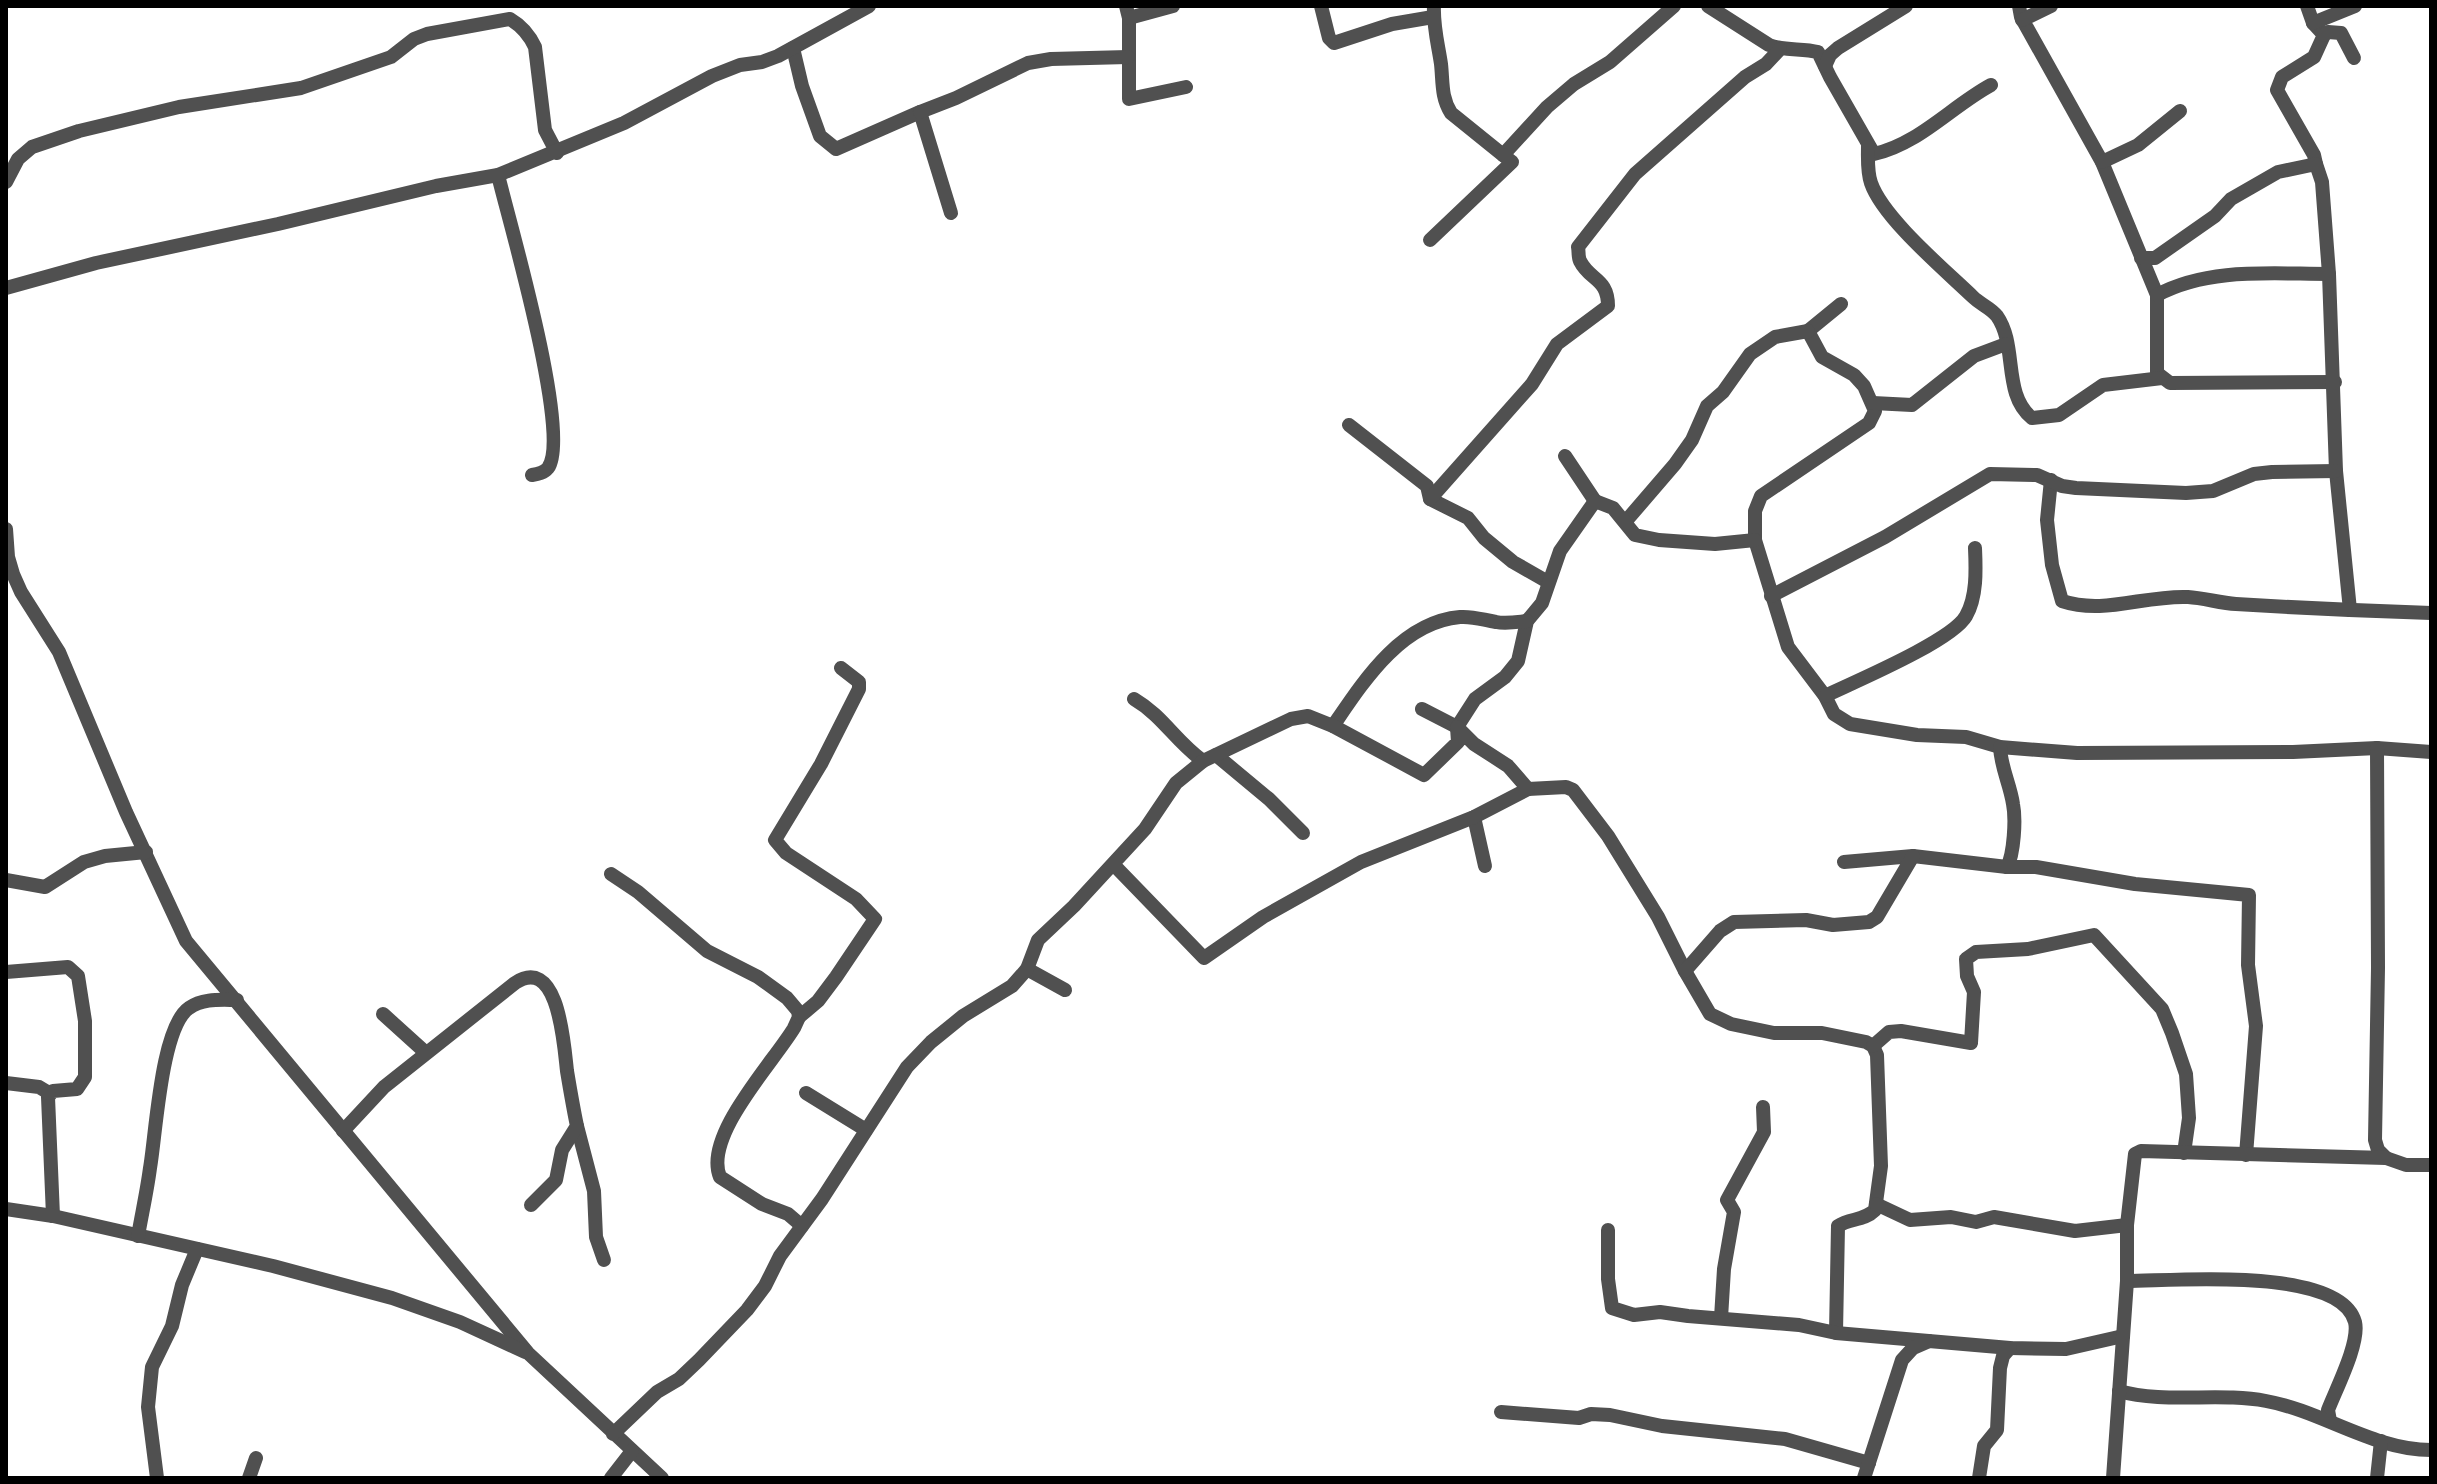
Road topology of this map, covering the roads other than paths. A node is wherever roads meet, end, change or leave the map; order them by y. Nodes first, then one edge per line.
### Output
1 (869, 6) edge
2 (1173, 6) edge
3 (1321, 6) edge
4 (1674, 6) edge
5 (1708, 6) edge
6 (1906, 6) edge
7 (2051, 6) edge
8 (2307, 6) edge
9 (2355, 6) edge
10 (1127, 12) edge
11 (1434, 12) edge
12 (510, 13) edge
13 (2020, 13) edge
14 (2313, 23) junction
15 (2324, 35) junction
16 (793, 48) junction
17 (1780, 49) junction
18 (1128, 57) junction
19 (1825, 58) junction
20 (2354, 58) dead end
21 (1991, 85) dead end
22 (1186, 87) dead end
23 (2180, 111) dead end
24 (920, 112) junction
25 (1868, 146) junction
26 (557, 153) junction
27 (1503, 155) junction
28 (2102, 162) junction
29 (2316, 164) junction
30 (498, 175) junction
31 (6, 182) edge
32 (951, 213) dead end
33 (1430, 240) dead end
34 (2141, 258) junction
35 (2329, 274) junction
36 (6, 288) edge
37 (2157, 295) junction
38 (1841, 304) dead end
39 (1808, 331) junction
40 (2006, 344) junction
41 (2162, 378) junction
42 (2335, 382) junction
43 (1873, 403) junction
44 (1349, 425) dead end
45 (1565, 456) dead end
46 (2336, 471) junction
47 (532, 475) dead end
48 (2051, 480) junction
49 (1430, 499) junction
50 (1595, 501) junction
51 (1626, 521) junction
52 (6, 529) edge
53 (1755, 540) junction
54 (1975, 548) dead end
55 (1548, 582) junction
56 (1771, 596) junction
57 (2350, 610) junction
58 (2431, 613) edge
59 (1527, 621) junction
60 (841, 668) dead end
61 (1825, 696) junction
62 (1134, 699) dead end
63 (1422, 709) dead end
64 (1333, 726) junction
65 (1457, 727) junction
66 (2000, 747) junction
67 (2377, 748) junction
68 (2431, 752) edge
69 (1209, 758) junction
70 (1528, 789) junction
71 (1474, 817) junction
72 (1303, 833) dead end
73 (146, 852) junction
74 (1913, 856) junction
75 (1844, 862) dead end
76 (1113, 864) junction
77 (1485, 866) dead end
78 (2007, 867) junction
79 (611, 874) dead end
80 (6, 880) edge
81 (1027, 969) junction
82 (1685, 971) junction
83 (6, 972) edge
84 (1065, 990) dead end
85 (237, 1000) junction
86 (383, 1014) dead end
87 (799, 1017) junction
88 (1873, 1046) junction
89 (425, 1052) junction
90 (6, 1083) edge
91 (49, 1093) junction
92 (806, 1093) dead end
93 (1763, 1107) dead end
94 (577, 1126) junction
95 (866, 1130) junction
96 (343, 1131) junction
97 (2184, 1153) junction
98 (2246, 1155) junction
99 (2386, 1158) junction
100 (2431, 1165) edge
101 (1876, 1204) junction
102 (531, 1205) dead end
103 (6, 1209) edge
104 (53, 1216) junction
105 (2127, 1225) junction
106 (802, 1226) junction
107 (1608, 1230) dead end
108 (138, 1236) junction
109 (197, 1249) junction
110 (604, 1260) dead end
111 (2127, 1281) junction
112 (1721, 1318) junction
113 (1836, 1333) junction
114 (2123, 1336) junction
115 (1930, 1341) junction
116 (2010, 1348) junction
117 (528, 1353) junction
118 (2119, 1391) junction
119 (1501, 1412) dead end
120 (2330, 1421) junction
121 (613, 1434) junction
122 (2381, 1441) junction
123 (2431, 1450) edge
124 (632, 1451) junction
125 (256, 1458) dead end
126 (1869, 1463) junction
127 (157, 1478) edge
128 (249, 1478) edge
129 (611, 1478) edge
130 (662, 1478) edge
131 (1864, 1478) edge
132 (1979, 1478) edge
133 (2113, 1478) edge
134 (2377, 1478) edge

1 - 16 street
2 - 10 street
3 - 11 street
4 - 27 street
5 - 17 street
6 - 19 street
7 - 13 street
8 - 14 street
9 - 14 street
10 - 18 street
11 - 27 street
12 - 26 street
12 - 31 street
13 - 28 street
14 - 15 street
15 - 20 street
15 - 29 street
16 - 24 street
16 - 26 street
17 - 19 street
17 - 49 street
18 - 22 street
18 - 24 street
19 - 25 street
21 - 25 street
23 - 28 street
24 - 32 street
25 - 40 street
26 - 30 street
27 - 33 street
28 - 34 street
29 - 34 street
29 - 35 street
30 - 36 street
30 - 47 street
34 - 37 street
35 - 37 street
35 - 42 street
37 - 41 street
38 - 39 street
39 - 43 street
39 - 51 street
40 - 41 street
40 - 43 street
41 - 42 street
42 - 46 street
43 - 53 street
44 - 49 street
45 - 50 street
46 - 48 street
46 - 57 street
48 - 56 street
48 - 57 street
49 - 55 street
50 - 51 street
50 - 55 street
51 - 53 street
52 - 73 street
53 - 56 street
54 - 61 street
55 - 59 street
56 - 61 street
57 - 58 street
59 - 64 street
59 - 65 street
60 - 87 street
61 - 66 street
62 - 69 street
63 - 65 street
64 - 65 street
64 - 69 street
65 - 70 street
66 - 67 street
66 - 78 street
67 - 68 street
67 - 99 street
69 - 72 street
69 - 76 street
70 - 71 street
70 - 82 street
71 - 76 street
71 - 77 street
73 - 80 street
73 - 85 street
74 - 75 street
74 - 78 street
74 - 82 street
76 - 81 street
78 - 98 street
79 - 87 street
81 - 84 street
81 - 95 street
82 - 88 street
83 - 91 street
85 - 96 street
85 - 108 street
86 - 89 street
87 - 106 street
88 - 97 street
88 - 101 street
89 - 94 street
89 - 96 street
90 - 91 street
91 - 104 street
92 - 95 street
93 - 112 street
94 - 102 street
94 - 110 street
95 - 106 street
96 - 117 street
97 - 98 street
97 - 105 street
98 - 99 street
99 - 100 street
101 - 105 street
101 - 113 street
103 - 104 street
104 - 108 street
105 - 111 street
106 - 121 street
107 - 112 street
108 - 109 street
109 - 117 street
109 - 127 street
111 - 114 street
111 - 120 street
112 - 113 street
113 - 115 street
114 - 116 street
114 - 118 street
115 - 116 street
115 - 126 street
116 - 132 street
117 - 121 street
118 - 120 street
118 - 133 street
119 - 126 street
120 - 122 street
121 - 124 street
122 - 123 street
122 - 134 street
124 - 129 street
124 - 130 street
125 - 128 street
126 - 131 street

